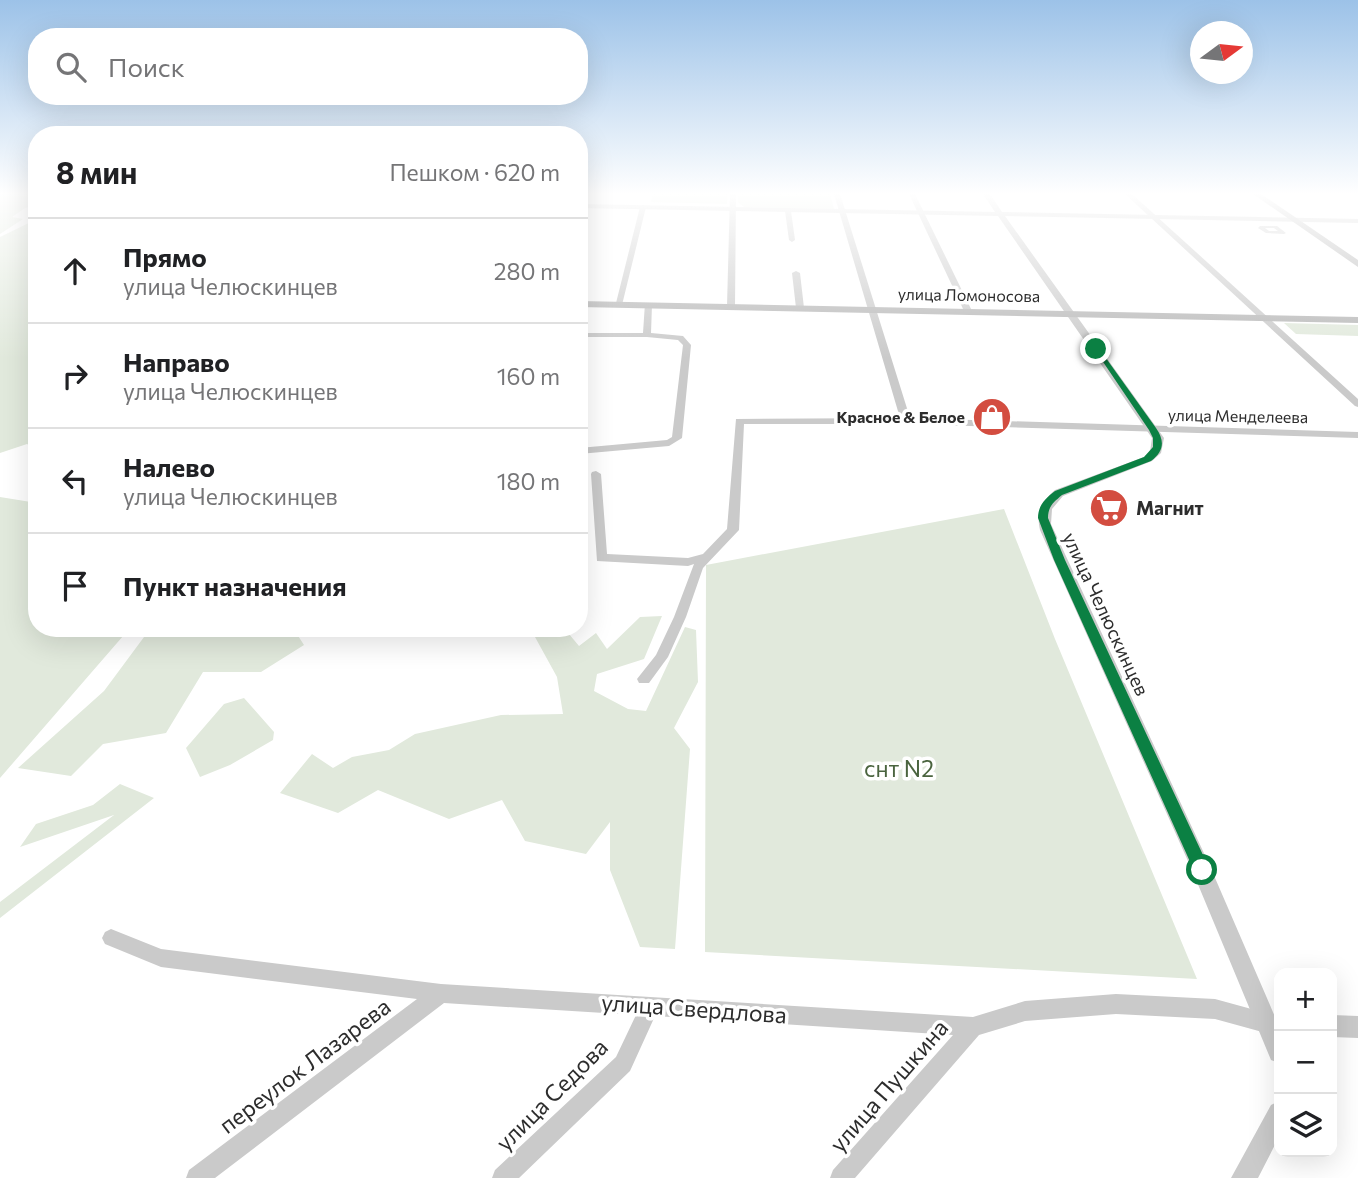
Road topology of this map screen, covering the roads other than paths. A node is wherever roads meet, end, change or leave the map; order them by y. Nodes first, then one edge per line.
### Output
1 (632, 249) edge
2 (732, 249) edge
3 (853, 249) edge
4 (938, 249) edge
5 (1024, 249) edge
6 (1190, 249) edge
7 (1336, 249) edge
8 (1358, 264) edge
9 (796, 273) dead end
10 (588, 304) edge
11 (618, 305) junction
12 (648, 305) junction
13 (731, 306) junction
14 (800, 308) junction
15 (871, 309) junction
16 (968, 311) junction
17 (1070, 313) junction
18 (1265, 317) junction
19 (1358, 320) edge
20 (588, 335) edge
21 (647, 335) junction
22 (1358, 404) edge
23 (906, 421) junction
24 (1153, 430) junction
25 (1358, 435) edge
26 (588, 449) edge
27 (596, 474) dead end
28 (704, 558) junction
29 (643, 678) dead end
30 (111, 938) dead end
31 (442, 993) junction
32 (650, 1006) junction
33 (1273, 1023) edge
34 (1337, 1026) edge
35 (974, 1027) junction
36 (1358, 1027) edge
37 (1274, 1123) edge
38 (197, 1178) edge
39 (503, 1178) edge
40 (841, 1178) edge
41 (1244, 1178) edge

1 - 11 street
2 - 13 street
3 - 15 street
4 - 16 street
5 - 17 street
6 - 18 street
7 - 8 main road
9 - 14 street
10 - 11 main road, улица Ломоносова
11 - 12 main road, улица Ломоносова
12 - 13 main road, улица Ломоносова
12 - 21 street
13 - 14 main road, улица Ломоносова
14 - 15 main road, улица Ломоносова
15 - 16 main road, улица Ломоносова
15 - 23 street
16 - 17 main road, улица Ломоносова
17 - 18 main road, улица Ломоносова
17 - 24 street
18 - 19 main road, улица Ломоносова
18 - 22 street
20 - 21 street
21 - 26 street
23 - 24 street, улица Менделеева
23 - 28 street, улица Менделеева
24 - 25 street, улица Менделеева
24 - 33 street, улица Челюскинцев
27 - 28 street
28 - 29 street
30 - 31 street, улица Свердлова
31 - 32 street, улица Свердлова
31 - 38 street, переулок Лазарева
32 - 35 street, улица Свердлова
32 - 39 street, улица Седова
33 - 35 street, улица Свердлова
34 - 36 street
35 - 40 street, улица Пушкина
37 - 41 street

